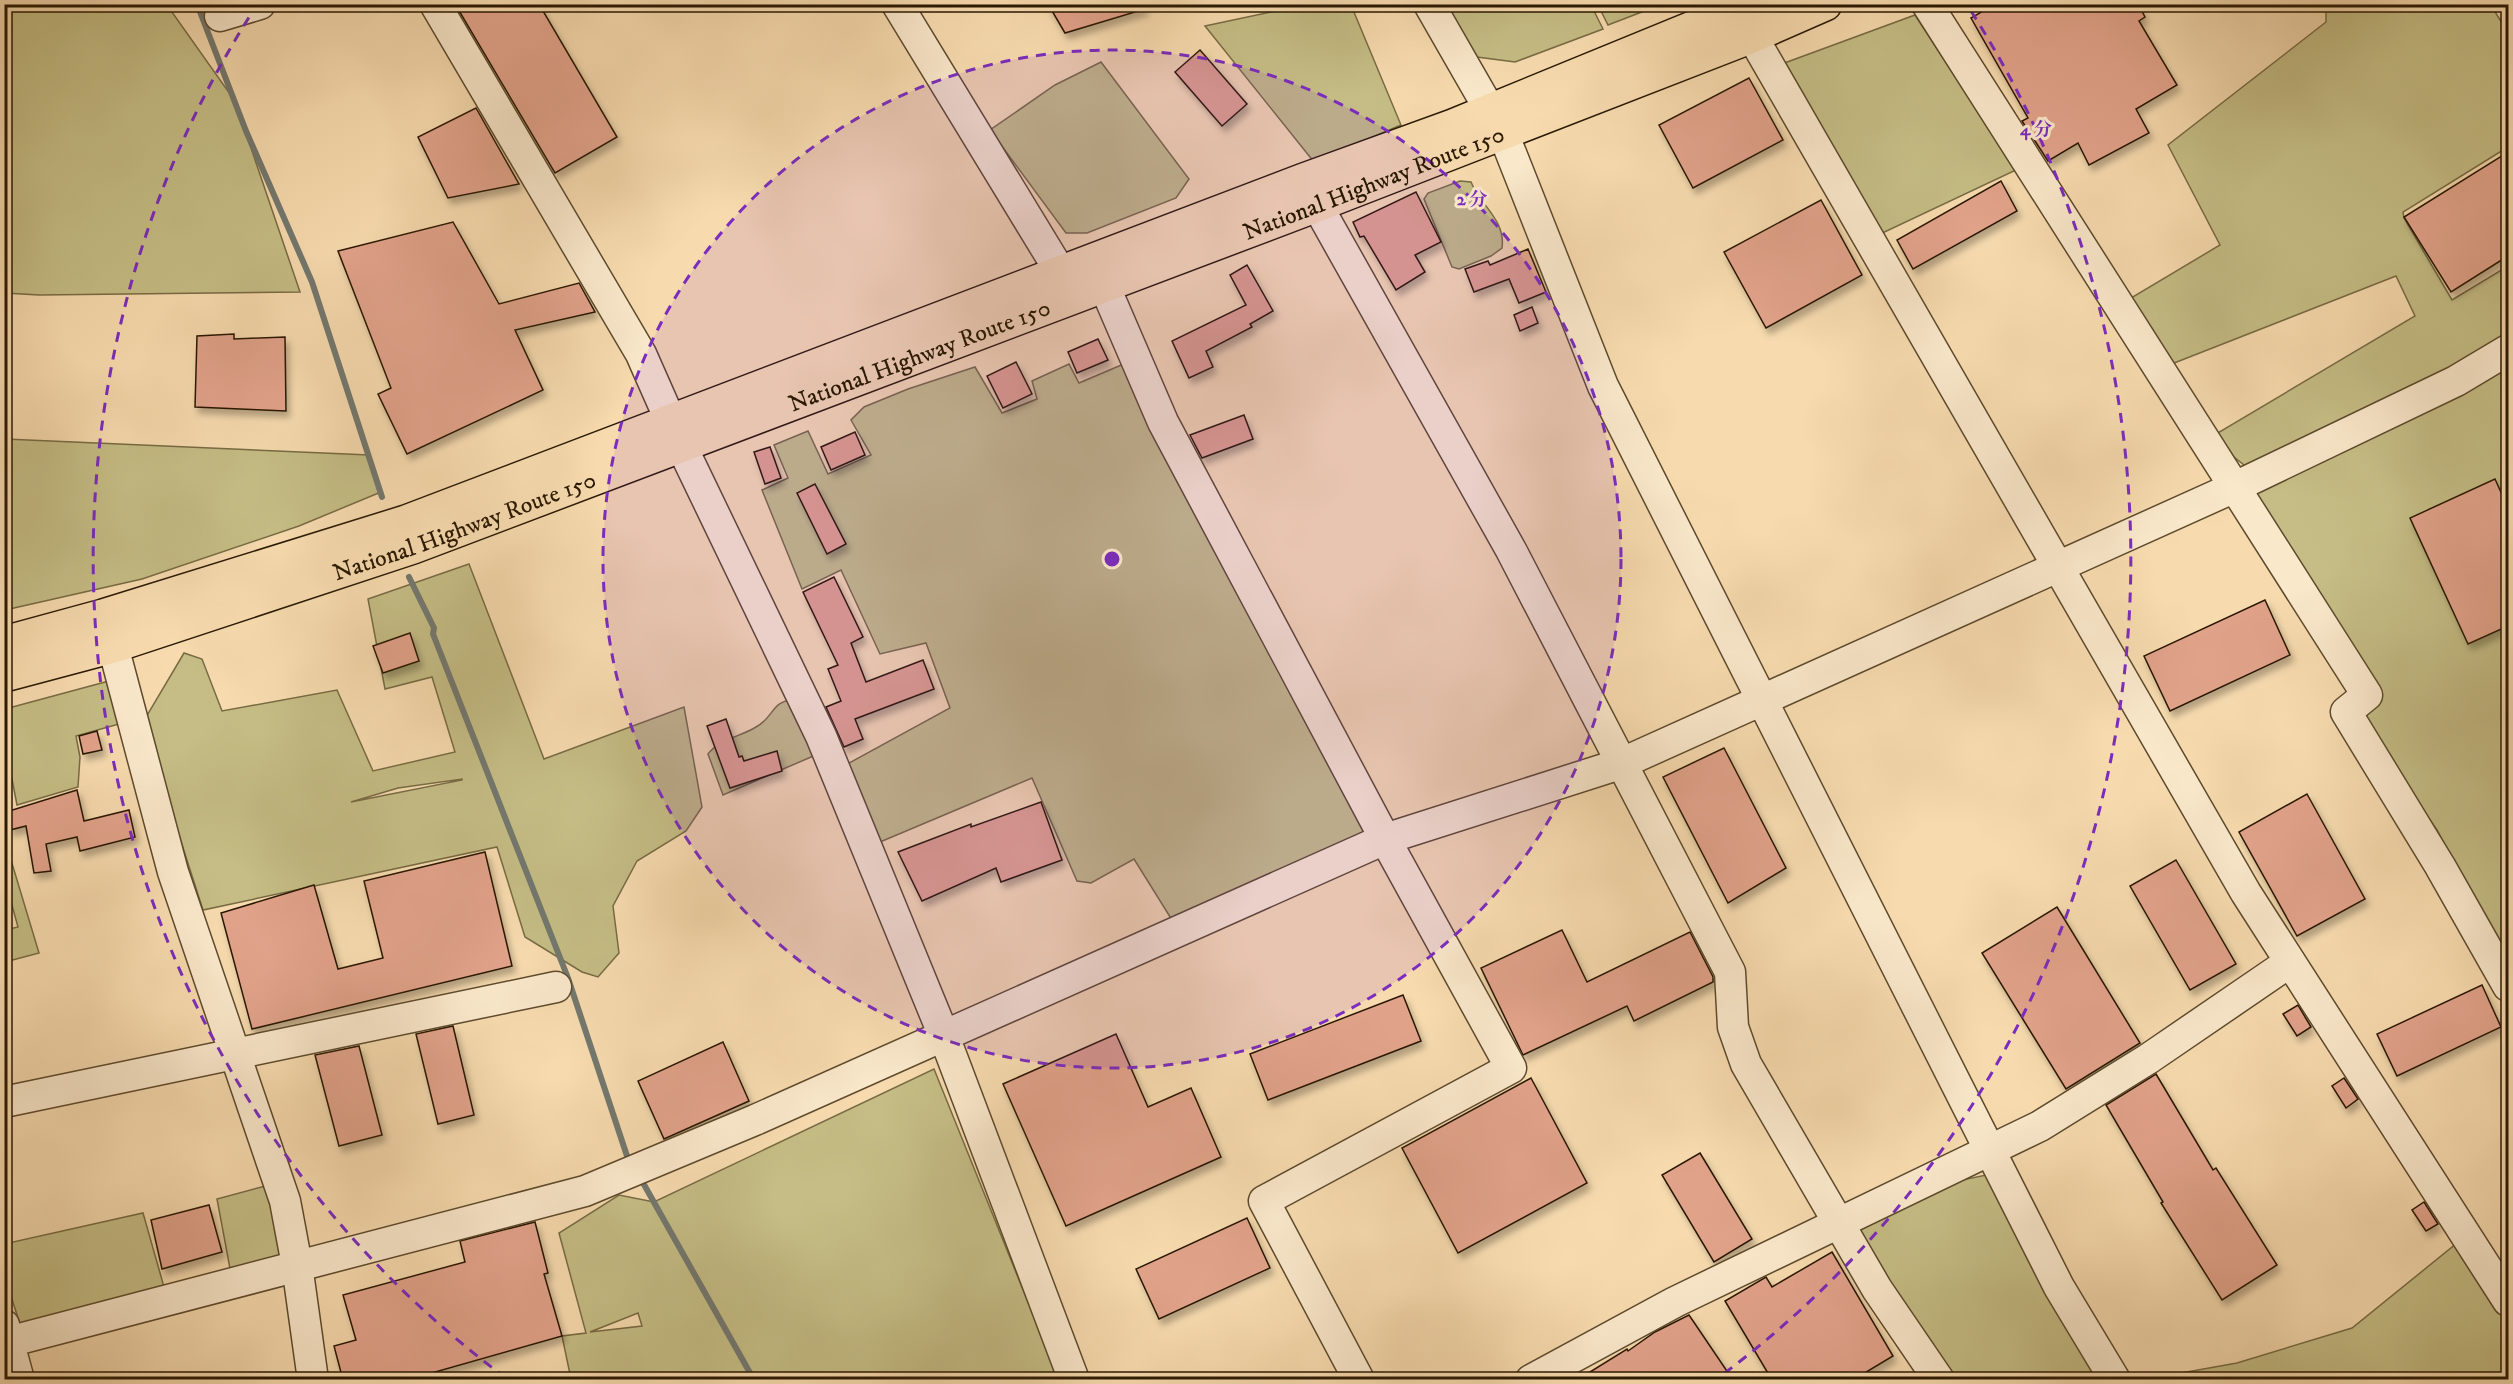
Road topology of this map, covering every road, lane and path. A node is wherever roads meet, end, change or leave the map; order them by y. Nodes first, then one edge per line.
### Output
1 (260, 4) edge
2 (435, 4) edge
3 (897, 4) edge
4 (1429, 4) edge
5 (1825, 4) edge
6 (1927, 4) edge
7 (1747, 13) edge
8 (220, 16) dead end
9 (1496, 122) junction
10 (1317, 205) junction
11 (1061, 273) junction
12 (1104, 285) junction
13 (2508, 350) edge
14 (676, 434) junction
15 (2235, 487) junction
16 (2059, 567) junction
17 (4, 643) edge
18 (113, 646) junction
19 (4, 675) edge
20 (1764, 701) junction
21 (1620, 764) junction
22 (1385, 839) junction
23 (2290, 962) junction
24 (2508, 986) edge
25 (556, 987) dead end
26 (944, 1036) junction
27 (235, 1054) junction
28 (4, 1102) edge
29 (1989, 1148) junction
30 (1838, 1223) junction
31 (297, 1265) junction
32 (2508, 1301) edge
33 (6, 1336) edge
34 (19, 1380) edge
35 (313, 1380) edge
36 (1074, 1380) edge
37 (1359, 1380) edge
38 (1531, 1380) edge
39 (1939, 1380) edge
40 (2115, 1380) edge

1 - 8 street
2 - 14 street
3 - 11 street
4 - 9 street
5 - 7 highway, National Highway Route 150
6 - 15 street
7 - 9 highway, National Highway Route 150
7 - 16 street
9 - 10 highway, National Highway Route 150
9 - 11 highway, National Highway Route 150
9 - 20 street
10 - 12 highway, National Highway Route 150
10 - 21 street
11 - 14 highway, National Highway Route 150
12 - 14 highway, National Highway Route 150
12 - 22 street
13 - 15 street
14 - 17 highway, National Highway Route 150
14 - 18 highway, National Highway Route 150
14 - 26 street
15 - 16 street
15 - 24 street
16 - 20 street
16 - 23 street
18 - 19 highway, National Highway Route 150
18 - 27 street
20 - 21 street
20 - 29 street
21 - 22 street
21 - 30 street
22 - 26 street
22 - 37 street
23 - 29 street
23 - 32 street
25 - 27 street
26 - 31 street
26 - 36 street
27 - 28 street
27 - 31 street
29 - 30 street
29 - 40 street
30 - 38 street
30 - 39 street
31 - 33 street
31 - 35 street
33 - 34 street

